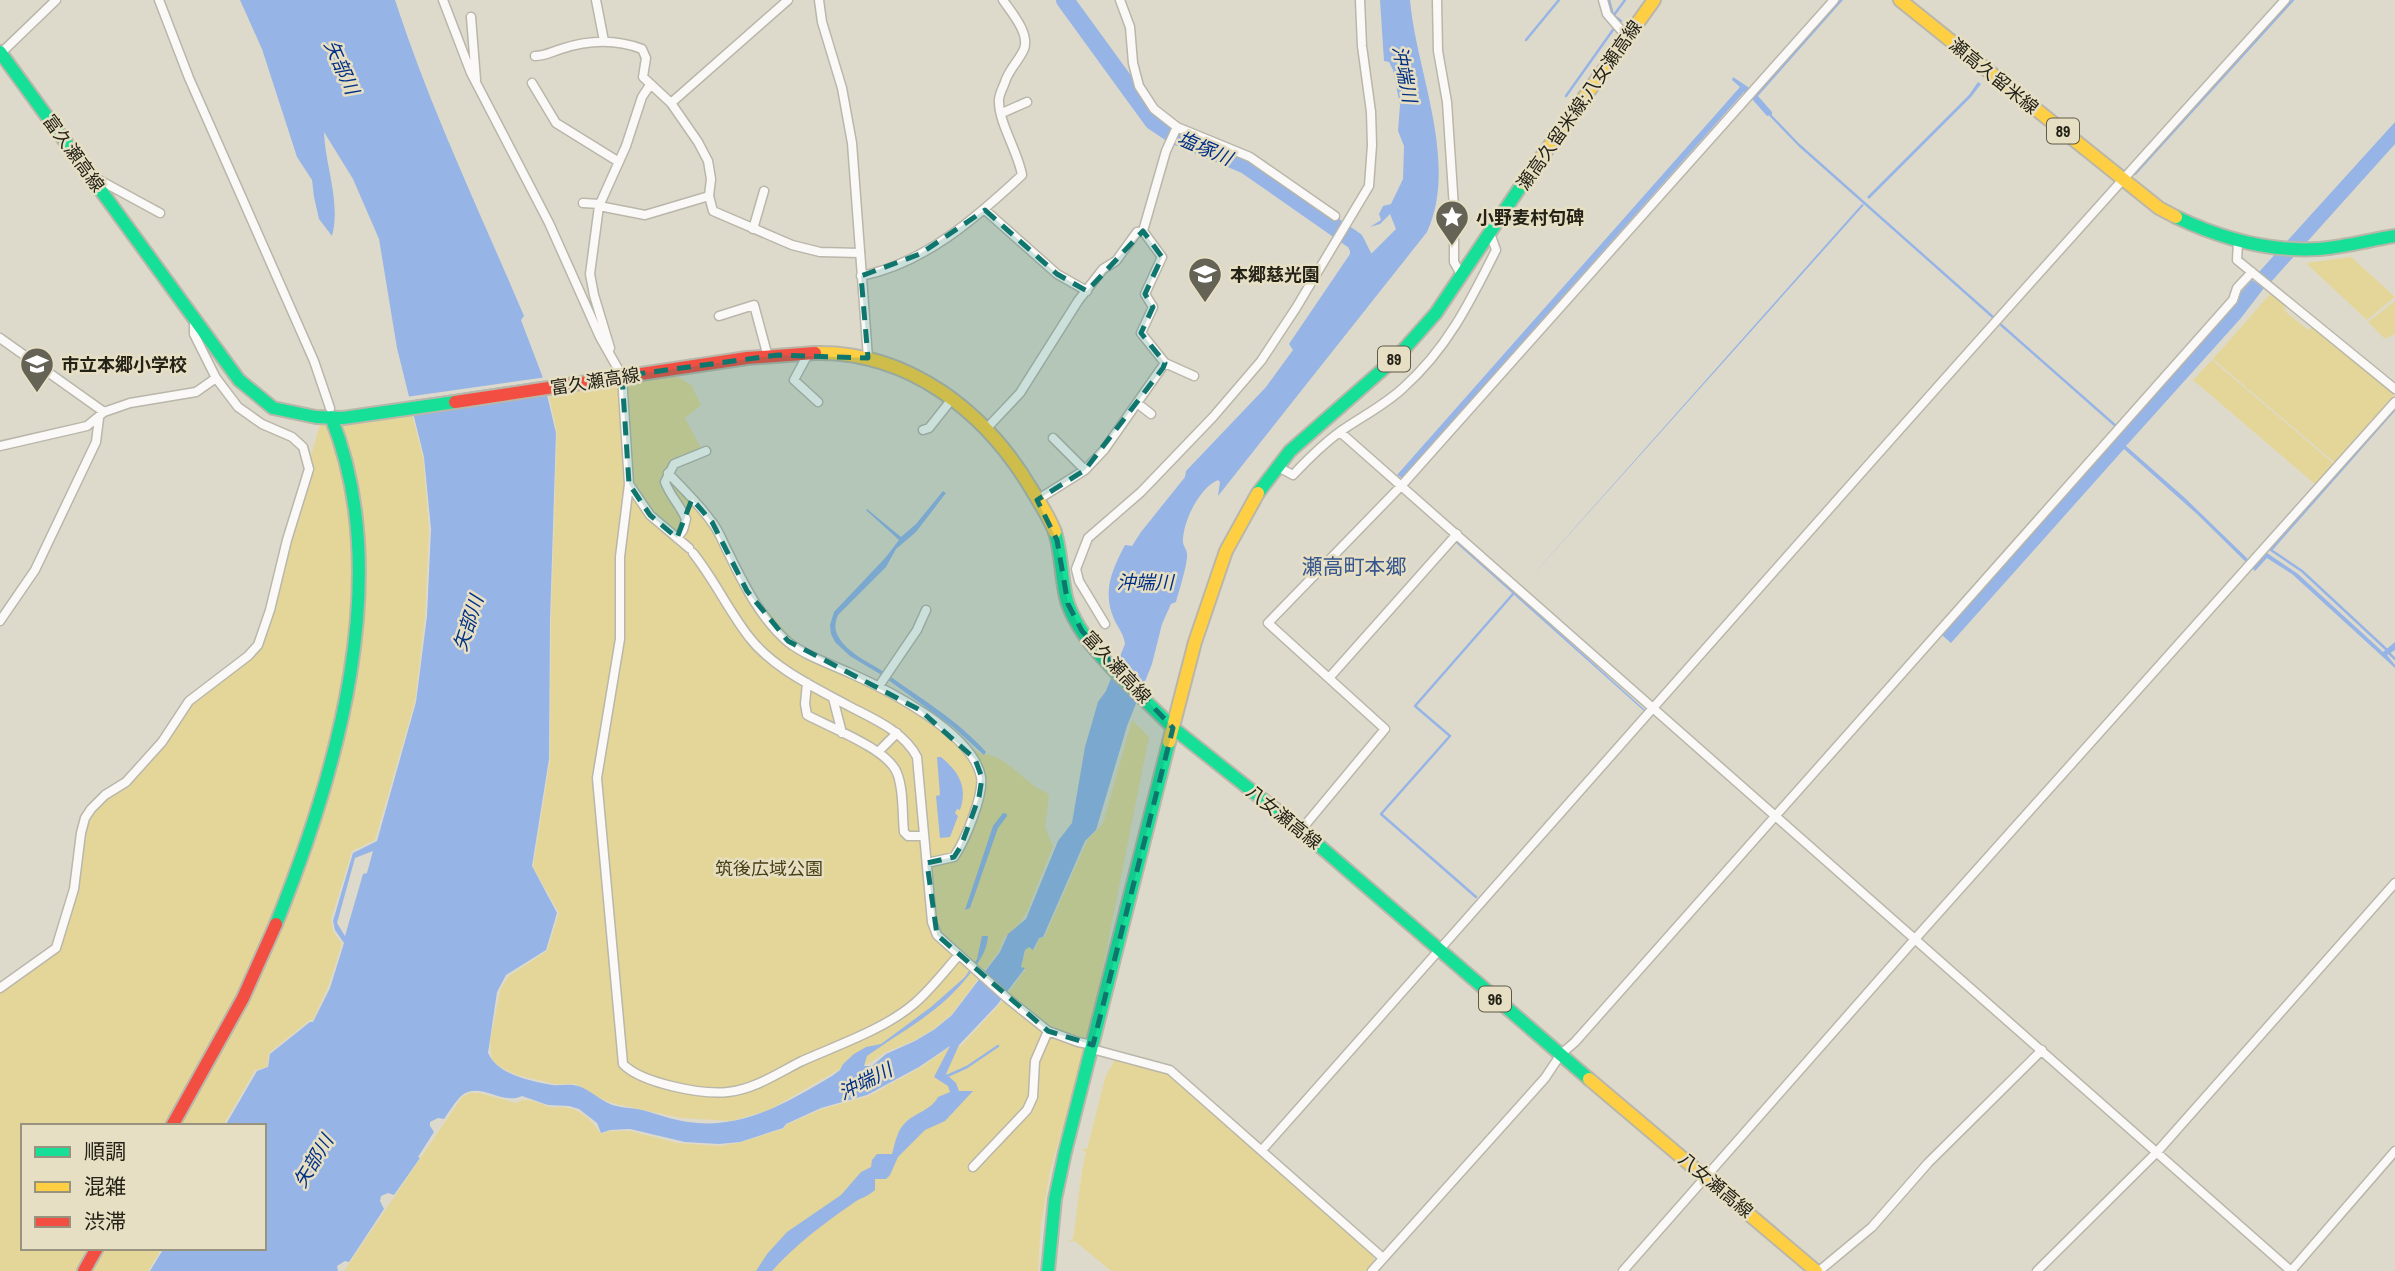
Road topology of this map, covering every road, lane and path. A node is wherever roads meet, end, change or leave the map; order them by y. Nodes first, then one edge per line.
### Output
1 (56, 0) edge
2 (159, 0) edge
3 (443, 0) edge
4 (596, 0) edge
5 (788, 0) edge
6 (819, 0) edge
7 (1003, 0) edge
8 (1120, 0) edge
9 (1360, 0) edge
10 (1437, 0) edge
11 (1603, 0) edge
12 (1654, 0) edge
13 (1834, 0) edge
14 (1900, 0) edge
15 (2285, 0) edge
16 (471, 17) dead end
17 (1627, 37) junction
18 (604, 41) junction
19 (0, 52) edge
20 (535, 56) dead end
21 (475, 82) junction
22 (531, 83) dead end
23 (650, 85) junction
24 (1027, 102) dead end
25 (671, 103) junction
26 (1002, 113) junction
27 (1177, 127) junction
28 (619, 162) junction
29 (89, 174) junction
30 (2122, 179) junction
31 (764, 191) dead end
32 (709, 196) junction
33 (583, 203) dead end
34 (600, 205) junction
35 (985, 210) junction
36 (160, 213) dead end
37 (1335, 216) dead end
38 (753, 229) junction
39 (1143, 231) junction
40 (1490, 233) junction
41 (2395, 236) edge
42 (2238, 242) junction
43 (860, 253) junction
44 (2252, 272) junction
45 (861, 276) junction
46 (1462, 276) junction
47 (1087, 291) junction
48 (719, 316) dead end
49 (194, 320) junction
50 (0, 338) edge
51 (808, 354) junction
52 (613, 357) junction
53 (768, 357) junction
54 (868, 358) junction
55 (1165, 363) junction
56 (622, 376) junction
57 (1194, 376) dead end
58 (216, 378) junction
59 (2395, 388) edge
60 (952, 399) junction
61 (818, 402) dead end
62 (1137, 402) junction
63 (2395, 402) edge
64 (335, 414) junction
65 (1151, 414) dead end
66 (101, 415) junction
67 (987, 428) junction
68 (923, 430) dead end
69 (1340, 432) junction
70 (1053, 438) dead end
71 (0, 446) edge
72 (706, 451) dead end
73 (1278, 467) junction
74 (1085, 470) junction
75 (668, 473) junction
76 (629, 484) junction
77 (1402, 485) junction
78 (1037, 500) junction
79 (1457, 534) junction
80 (677, 538) junction
81 (1081, 555) junction
82 (1064, 581) junction
83 (926, 610) dead end
84 (0, 621) edge
85 (1105, 624) dead end
86 (1329, 678) junction
87 (807, 683) junction
88 (879, 686) junction
89 (833, 698) junction
90 (1653, 707) junction
91 (1173, 728) junction
92 (842, 733) junction
93 (897, 733) junction
94 (878, 752) junction
95 (1776, 816) junction
96 (1301, 830) junction
97 (924, 836) junction
98 (927, 863) junction
99 (2395, 883) edge
100 (1915, 939) junction
101 (1439, 951) junction
102 (958, 956) junction
103 (0, 988) edge
104 (1048, 1031) junction
105 (1093, 1047) junction
106 (2042, 1050) junction
107 (1562, 1054) junction
108 (173, 1124) edge
109 (1262, 1150) junction
110 (2157, 1152) junction
111 (2395, 1152) edge
112 (973, 1167) dead end
113 (1706, 1176) junction
114 (96, 1250) edge
115 (1383, 1258) junction
116 (84, 1271) edge
117 (1048, 1271) edge
118 (1372, 1271) edge
119 (1622, 1271) edge
120 (1818, 1271) edge
121 (2038, 1271) edge
122 (2291, 1271) edge

1 - 19 street
2 - 64 street
3 - 21 street
4 - 18 street
5 - 25 street
6 - 43 street
7 - 26 street
8 - 27 street
9 - 81 street
10 - 46 street
11 - 17 street
12 - 17 main road, 瀬高久留米線;八女瀬高線 / 89
13 - 77 street
14 - 30 main road, 瀬高久留米線 / 89
15 - 30 street
16 - 21 street
17 - 40 main road, 瀬高久留米線;八女瀬高線 / 89
18 - 20 street
18 - 23 street
19 - 29 main road, 富久瀬高線
21 - 52 street
22 - 28 street
23 - 25 street
23 - 28 street
24 - 26 street
25 - 32 street
26 - 35 street
27 - 37 street
27 - 39 street
28 - 34 street
29 - 36 street
29 - 49 main road, 富久瀬高線
30 - 42 main road, 瀬高久留米線 / 89
30 - 90 street
31 - 38 street
32 - 34 street
32 - 38 street
33 - 34 street
34 - 52 street
35 - 45 street
35 - 47 street
38 - 43 street
39 - 47 street
39 - 55 street
40 - 46 main road, 瀬高久留米線;八女瀬高線 / 89
40 - 69 street
41 - 42 main road, 瀬高久留米線 / 89
42 - 44 street
43 - 45 street
44 - 59 street
44 - 95 street
45 - 54 street
46 - 73 main road, 瀬高久留米線;八女瀬高線 / 89
47 - 67 street
48 - 53 street
49 - 58 street
49 - 64 main road, 富久瀬高線
50 - 66 street
51 - 53 main road, 富久瀬高線
51 - 54 main road, 富久瀬高線
51 - 61 street
52 - 56 street
53 - 56 main road, 富久瀬高線
54 - 60 main road, 富久瀬高線
55 - 57 street
55 - 62 street
56 - 64 main road, 富久瀬高線
56 - 76 street
58 - 66 street
58 - 103 street
60 - 67 main road, 富久瀬高線
60 - 68 street
62 - 65 street
62 - 74 street
63 - 100 street
64 - 108 main road
66 - 71 street
66 - 84 street
67 - 78 main road, 富久瀬高線
69 - 73 street
69 - 77 street
70 - 74 street
72 - 75 street
73 - 91 main road, 瀬高久留米線;八女瀬高線 / 89
74 - 78 street
75 - 80 street
75 - 88 street
76 - 80 street
76 - 102 street
77 - 79 street
77 - 86 street
78 - 82 main road, 富久瀬高線
79 - 86 street
79 - 90 street
80 - 87 street
81 - 82 street
81 - 85 street
82 - 91 main road, 富久瀬高線
83 - 88 street
86 - 96 street
87 - 89 street
87 - 92 street
88 - 98 street
89 - 92 street
89 - 93 street
90 - 95 street
90 - 101 street
91 - 96 main road, 八女瀬高線 / 96
91 - 105 main road
92 - 94 street
93 - 94 street
93 - 97 street
94 - 97 street
95 - 100 street
95 - 107 street
96 - 101 main road, 八女瀬高線 / 96
97 - 98 street
98 - 102 street
99 - 110 street
100 - 106 street
100 - 113 street
101 - 107 main road, 八女瀬高線 / 96
101 - 109 street
102 - 104 street
104 - 105 street
104 - 112 street
105 - 109 street
105 - 117 main road
106 - 110 street
106 - 120 street
107 - 113 main road, 八女瀬高線 / 96
107 - 115 street
109 - 115 street
110 - 121 street
110 - 122 street
111 - 122 street
113 - 119 street
113 - 120 main road, 八女瀬高線 / 96
114 - 116 main road
115 - 118 street

